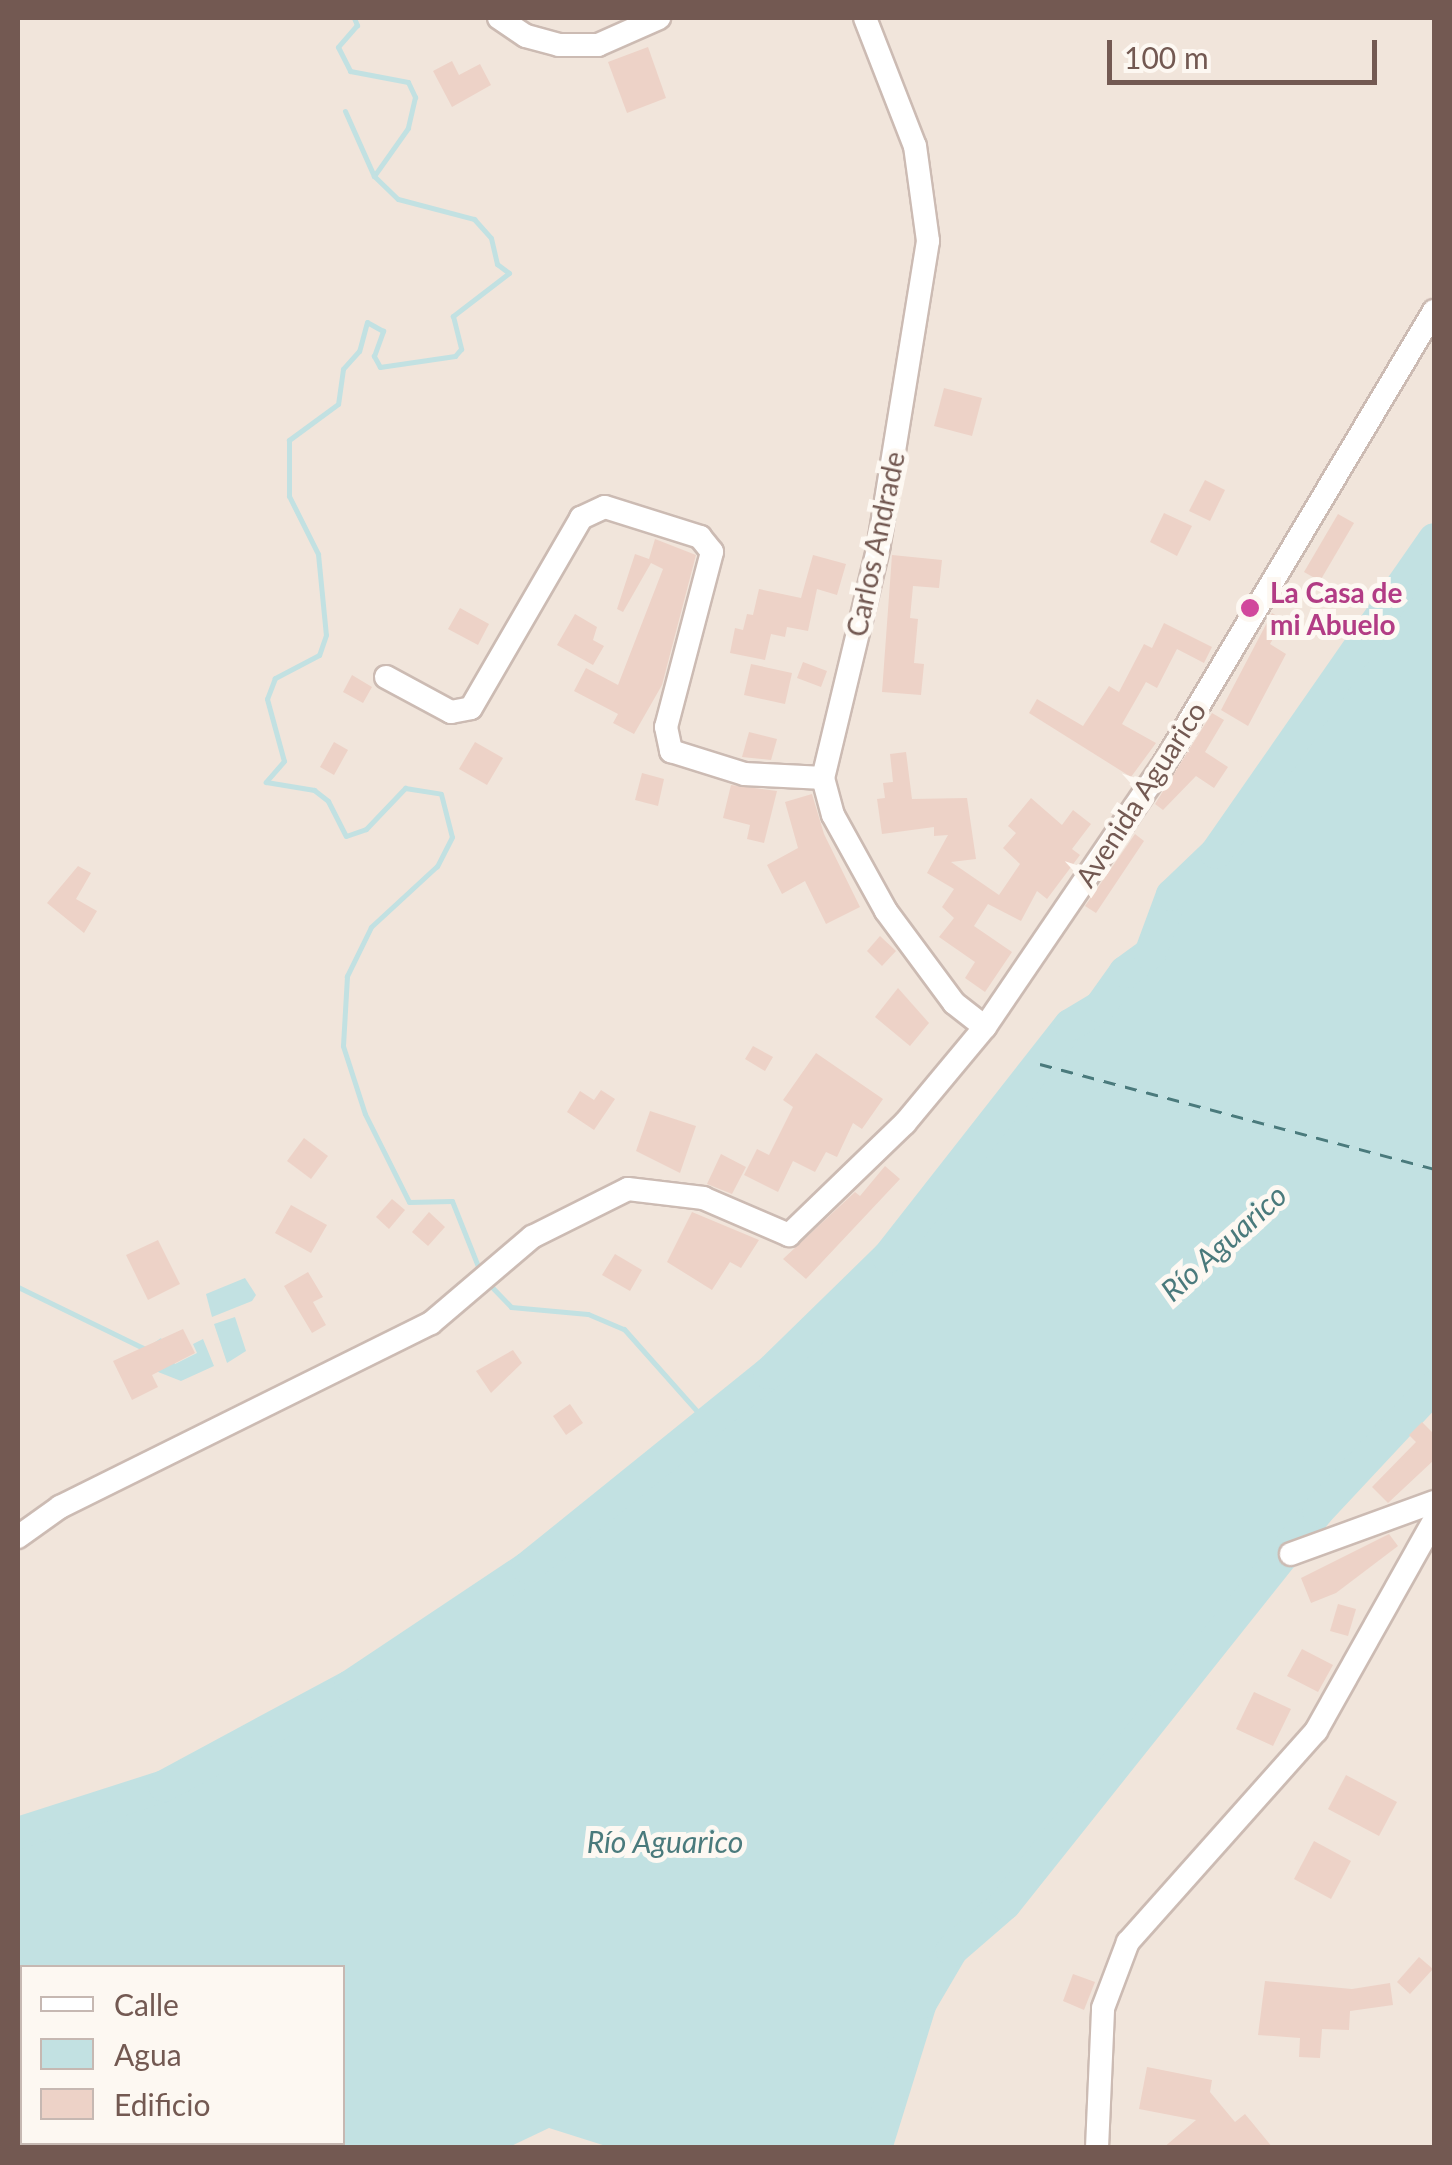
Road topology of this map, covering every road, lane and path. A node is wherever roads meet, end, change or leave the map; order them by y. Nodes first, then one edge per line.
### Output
1 (500, 18) edge
2 (659, 18) edge
3 (865, 18) edge
4 (1434, 312) edge
5 (386, 676) dead end
6 (823, 778) junction
7 (985, 1027) junction
8 (1434, 1502) edge
9 (1434, 1521) edge
10 (18, 1537) edge
11 (1291, 1554) dead end
12 (1097, 2148) edge

1 - 2 street
3 - 6 street, Carlos Andrade
4 - 7 street, Avenida Aguarico
5 - 6 street
6 - 7 street
7 - 10 street, Avenida Aguarico
8 - 11 street
9 - 12 street

